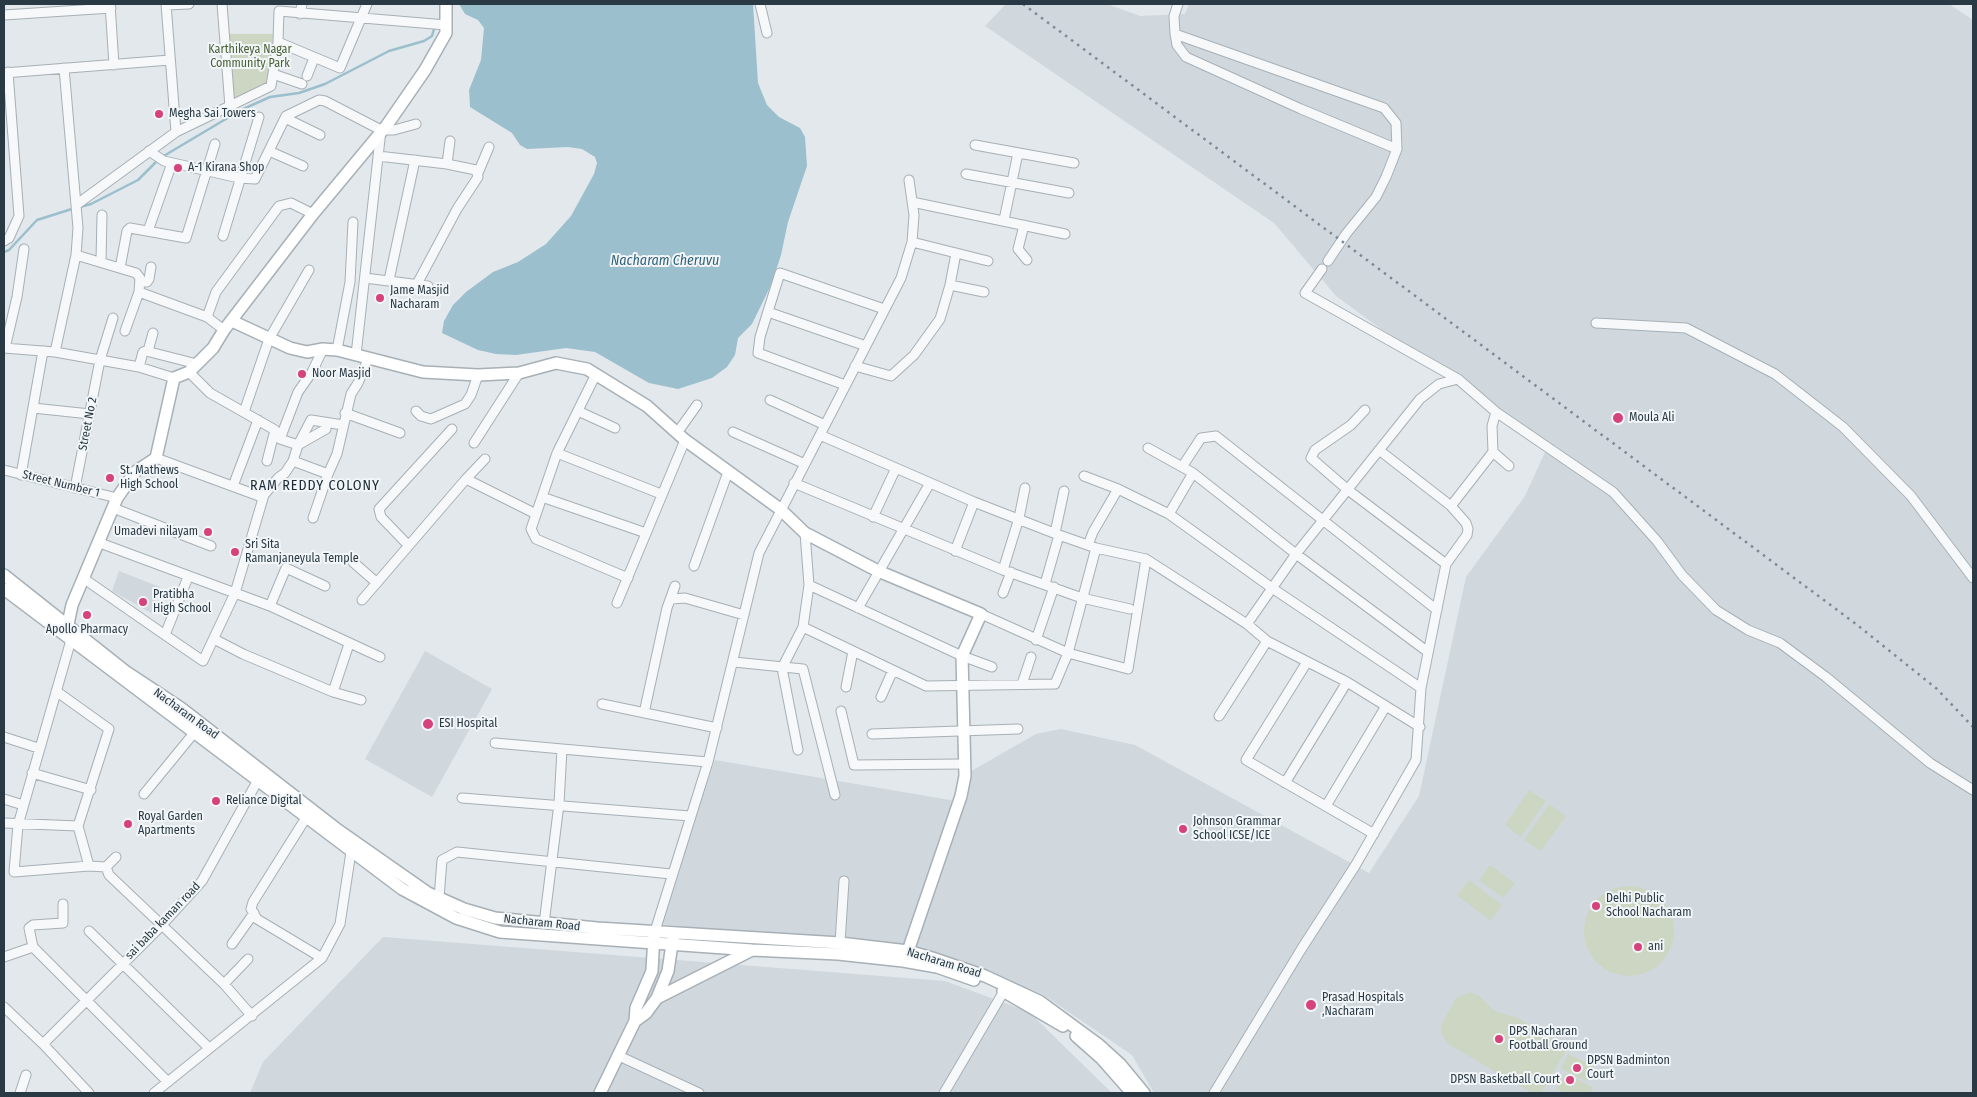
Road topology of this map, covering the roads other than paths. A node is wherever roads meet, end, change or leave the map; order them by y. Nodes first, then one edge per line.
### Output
1 (189, 4) edge
2 (222, 4) edge
3 (302, 4) edge
4 (367, 4) edge
5 (446, 4) edge
6 (760, 4) edge
7 (1178, 4) edge
8 (166, 5) edge
9 (111, 6) edge
10 (55, 7) edge
11 (300, 14) junction
12 (4, 15) edge
13 (359, 18) junction
14 (446, 25) junction
15 (767, 32) dead end
16 (1174, 34) junction
17 (278, 42) junction
18 (314, 58) junction
19 (170, 60) junction
20 (114, 65) junction
21 (64, 68) junction
22 (6, 72) edge
23 (273, 74) junction
24 (230, 107) junction
25 (259, 117) dead end
26 (285, 118) junction
27 (416, 124) dead end
28 (381, 130) junction
29 (176, 132) junction
30 (320, 135) dead end
31 (450, 141) dead end
32 (215, 144) dead end
33 (976, 146) dead end
34 (489, 147) dead end
35 (1397, 149) junction
36 (269, 150) junction
37 (1018, 153) junction
38 (378, 156) junction
39 (160, 158) junction
40 (415, 160) junction
41 (447, 164) junction
42 (1074, 164) dead end
43 (303, 166) dead end
44 (207, 170) junction
45 (478, 173) junction
46 (966, 174) dead end
47 (239, 178) junction
48 (909, 180) dead end
49 (1012, 182) junction
50 (1069, 192) dead end
51 (912, 202) junction
52 (76, 205) junction
53 (314, 214) junction
54 (102, 215) dead end
55 (1004, 220) junction
56 (353, 222) dead end
57 (1024, 224) junction
58 (148, 231) junction
59 (1065, 234) dead end
60 (223, 236) dead end
61 (4, 241) edge
62 (912, 242) junction
63 (24, 248) dead end
64 (956, 253) junction
65 (76, 255) junction
66 (1026, 260) dead end
67 (101, 261) junction
68 (988, 261) dead end
69 (151, 267) dead end
70 (120, 268) junction
71 (309, 270) dead end
72 (365, 278) junction
73 (389, 280) junction
74 (417, 284) junction
75 (950, 285) junction
76 (428, 286) dead end
77 (140, 287) junction
78 (984, 292) dead end
79 (884, 309) junction
80 (768, 312) junction
81 (207, 317) junction
82 (113, 318) dead end
83 (232, 322) junction
84 (1596, 323) dead end
85 (224, 330) junction
86 (125, 331) dead end
87 (153, 333) dead end
88 (269, 339) junction
89 (866, 346) junction
90 (5, 348) edge
91 (323, 349) junction
92 (337, 350) junction
93 (43, 351) junction
94 (148, 351) junction
95 (55, 352) junction
96 (362, 357) junction
97 (100, 360) junction
98 (855, 366) junction
99 (139, 367) junction
100 (193, 368) junction
101 (518, 373) junction
102 (596, 374) junction
103 (478, 375) junction
104 (174, 378) junction
105 (1458, 379) junction
106 (845, 385) junction
107 (770, 400) dead end
108 (697, 405) dead end
109 (33, 408) junction
110 (1366, 410) dead end
111 (578, 411) junction
112 (244, 412) junction
113 (416, 412) dead end
114 (1496, 412) junction
115 (345, 413) junction
116 (90, 414) junction
117 (258, 420) junction
118 (343, 425) junction
119 (825, 425) junction
120 (615, 428) dead end
121 (326, 429) dead end
122 (452, 429) dead end
123 (275, 430) junction
124 (400, 432) dead end
125 (733, 432) dead end
126 (820, 435) junction
127 (681, 436) junction
128 (280, 439) junction
129 (474, 443) dead end
130 (298, 445) junction
131 (1148, 448) dead end
132 (1379, 450) junction
133 (1492, 452) junction
134 (557, 453) junction
135 (156, 458) junction
136 (485, 459) dead end
137 (267, 461) dead end
138 (293, 461) junction
139 (805, 464) junction
140 (1182, 466) junction
141 (1509, 466) dead end
142 (896, 468) junction
143 (4, 470) edge
144 (728, 472) junction
145 (1193, 473) junction
146 (328, 474) junction
147 (21, 475) junction
148 (1084, 476) dead end
149 (466, 479) junction
150 (794, 483) junction
151 (930, 483) junction
152 (233, 486) junction
153 (75, 488) junction
154 (1024, 488) dead end
155 (1118, 489) junction
156 (1348, 490) junction
157 (1064, 491) dead end
158 (661, 494) junction
159 (264, 495) junction
160 (542, 497) junction
161 (974, 502) junction
162 (115, 503) junction
163 (1452, 506) junction
164 (780, 509) junction
165 (536, 514) junction
166 (1169, 514) junction
167 (873, 517) junction
168 (313, 518) dead end
169 (1019, 518) junction
170 (1324, 522) junction
171 (904, 528) junction
172 (646, 533) junction
173 (805, 533) junction
174 (1057, 534) junction
175 (100, 543) junction
176 (408, 544) junction
177 (211, 546) dead end
178 (1092, 547) junction
179 (955, 551) junction
180 (1296, 554) junction
181 (1146, 559) junction
182 (353, 562) dead end
183 (1446, 564) junction
184 (694, 566) dead end
185 (878, 571) junction
186 (1007, 571) junction
187 (4, 576) edge
188 (188, 577) junction
189 (83, 578) junction
190 (628, 578) junction
191 (1973, 578) edge
192 (377, 583) junction
193 (809, 584) junction
194 (325, 586) dead end
195 (675, 586) dead end
196 (1049, 586) junction
197 (1272, 588) junction
198 (4, 589) edge
199 (234, 593) junction
200 (1003, 593) dead end
201 (1082, 598) junction
202 (672, 599) junction
203 (362, 600) dead end
204 (617, 603) dead end
205 (270, 606) junction
206 (858, 608) junction
207 (1130, 609) dead end
208 (1437, 610) junction
209 (981, 614) junction
210 (744, 615) junction
211 (68, 624) junction
212 (1247, 624) junction
213 (803, 627) junction
214 (165, 635) junction
215 (214, 639) junction
216 (71, 640) junction
217 (1036, 640) junction
218 (1267, 641) junction
219 (349, 644) junction
220 (853, 651) junction
221 (1068, 652) junction
222 (1428, 652) junction
223 (962, 656) junction
224 (380, 657) dead end
225 (1031, 657) dead end
226 (734, 662) junction
227 (1307, 662) junction
228 (992, 667) dead end
229 (782, 668) junction
230 (893, 670) junction
231 (1347, 682) junction
232 (963, 684) junction
233 (1022, 684) junction
234 (846, 687) dead end
235 (1421, 688) junction
236 (56, 692) junction
237 (332, 692) junction
238 (881, 698) dead end
239 (361, 700) dead end
240 (602, 704) dead end
241 (1386, 706) junction
242 (841, 712) dead end
243 (644, 713) junction
244 (1219, 716) dead end
245 (1420, 727) junction
246 (717, 728) junction
247 (1018, 729) dead end
248 (964, 732) junction
249 (194, 733) junction
250 (872, 734) dead end
251 (4, 737) edge
252 (495, 743) dead end
253 (38, 748) junction
254 (562, 749) junction
255 (798, 750) dead end
256 (708, 762) junction
257 (964, 764) junction
258 (32, 773) junction
259 (258, 780) junction
260 (1285, 784) junction
261 (91, 790) junction
262 (1973, 790) edge
263 (144, 794) dead end
264 (836, 795) dead end
265 (462, 798) dead end
266 (4, 799) edge
267 (559, 804) junction
268 (23, 805) junction
269 (1326, 806) junction
270 (309, 813) junction
271 (690, 816) junction
272 (4, 823) edge
273 (18, 825) junction
274 (78, 826) junction
275 (1374, 834) junction
276 (351, 852) junction
277 (116, 857) dead end
278 (551, 861) junction
279 (89, 866) junction
280 (106, 867) junction
281 (14, 872) junction
282 (671, 874) junction
283 (4, 875) edge
284 (844, 881) dead end
285 (439, 898) junction
286 (63, 904) dead end
287 (254, 914) junction
288 (544, 924) junction
289 (162, 926) junction
290 (89, 931) dead end
291 (654, 937) junction
292 (673, 938) junction
293 (232, 944) dead end
294 (840, 944) junction
295 (33, 948) junction
296 (752, 950) junction
297 (908, 951) junction
298 (4, 957) edge
299 (322, 958) junction
300 (248, 959) dead end
301 (122, 964) junction
302 (224, 984) junction
303 (1004, 991) junction
304 (657, 998) junction
305 (86, 1000) junction
306 (4, 1007) edge
307 (252, 1016) junction
308 (635, 1021) junction
309 (43, 1044) junction
310 (209, 1048) junction
311 (619, 1056) junction
312 (26, 1075) dead end
313 (168, 1082) junction
314 (20, 1093) edge
315 (89, 1093) edge
316 (154, 1093) edge
317 (600, 1093) edge
318 (699, 1093) edge
319 (944, 1093) edge
320 (1132, 1093) edge
321 (1144, 1093) edge
322 (1214, 1093) edge

1 - 8 street
2 - 24 street
3 - 11 street
4 - 13 street
5 - 14 main road
6 - 15 street
7 - 16 street
8 - 19 street
9 - 10 street
9 - 20 street
10 - 12 street
11 - 13 street
11 - 17 street
13 - 14 street
13 - 18 street
14 - 28 main road
16 - 35 street
16 - 35 street
17 - 18 street
17 - 23 street
18 - 23 street
19 - 20 street
19 - 29 street
20 - 21 street
21 - 22 street
21 - 52 street
22 - 61 street
23 - 24 street
24 - 29 street
25 - 47 street
26 - 28 street
26 - 30 street
26 - 36 street
27 - 28 street
28 - 38 street
28 - 53 main road
29 - 39 street
31 - 41 street
32 - 44 street
33 - 37 street
34 - 45 street
35 - 105 street
36 - 43 street
36 - 47 street
37 - 42 street
37 - 49 street
38 - 40 street
38 - 72 street
39 - 44 street
39 - 52 street
39 - 58 street
40 - 41 street
40 - 73 street
41 - 45 street
44 - 47 street
44 - 58 street
45 - 74 street
46 - 49 street
47 - 60 street
48 - 51 street
49 - 50 street
49 - 55 street
51 - 55 street
51 - 62 street
52 - 65 street
53 - 81 street
53 - 83 main road
54 - 67 street
55 - 57 street
56 - 92 street
57 - 59 street
57 - 66 street
58 - 70 street
62 - 64 street
62 - 79 street
63 - 90 street
64 - 68 street
64 - 75 street
65 - 67 street
65 - 95 street
67 - 70 street
69 - 77 street
70 - 77 street
71 - 88 street
72 - 73 street
72 - 96 street
73 - 74 street
74 - 76 street
75 - 78 street
75 - 98 street
77 - 81 street
77 - 86 street
79 - 80 street
79 - 89 street
80 - 89 street
80 - 106 street
81 - 85 street
82 - 97 street, Street No 2
83 - 85 main road
83 - 88 main road
84 - 191 street
85 - 100 main road
87 - 94 street
88 - 91 main road
88 - 112 street
89 - 98 street
90 - 93 street
91 - 92 main road
91 - 128 street
92 - 96 main road
93 - 95 street
93 - 109 street
94 - 99 street
94 - 100 street
95 - 97 street
96 - 103 main road
96 - 115 street
97 - 99 street
97 - 116 street, Street No 2
98 - 106 street
99 - 104 street
100 - 104 main road
100 - 112 street
101 - 102 main road
101 - 103 main road
101 - 129 street
102 - 111 street
102 - 127 main road
103 - 113 street
104 - 135 main road
105 - 114 street
105 - 132 street
106 - 119 street
107 - 119 street
108 - 127 street
109 - 116 street
109 - 147 street
110 - 156 street
111 - 120 street
111 - 134 street
112 - 117 street
114 - 133 street
114 - 262 street
115 - 118 street
115 - 124 street
116 - 153 street, Street No 2
117 - 123 street
117 - 152 street
118 - 130 street
118 - 146 street
119 - 126 street
121 - 130 street
122 - 176 street
123 - 128 street
123 - 137 street
125 - 139 street
126 - 139 street
126 - 142 street
127 - 144 main road
127 - 158 street
128 - 130 street
130 - 138 street
131 - 140 street
132 - 156 street
132 - 163 street
133 - 141 street
133 - 163 street
134 - 158 street
134 - 160 street
135 - 152 street
135 - 162 main road
136 - 149 street
138 - 146 street
138 - 159 street
139 - 150 street
140 - 145 street
140 - 170 street
142 - 151 street
142 - 167 street
143 - 147 street, Street Number 1
144 - 164 main road
144 - 184 street
145 - 166 street
145 - 180 street
146 - 168 street
147 - 153 street, Street Number 1
148 - 155 street
149 - 165 street
149 - 176 street
150 - 164 street
150 - 167 street
151 - 161 street
151 - 171 street
152 - 159 street
153 - 162 street, Street Number 1
154 - 169 street
155 - 166 street
155 - 178 street
156 - 170 street
156 - 183 street
157 - 174 street
158 - 172 street
159 - 199 street
160 - 165 street
160 - 172 street
161 - 169 street
161 - 179 street
162 - 175 main road
162 - 177 street, Street Number 1
163 - 183 street
164 - 173 main road
164 - 210 street
165 - 190 street
166 - 197 street
167 - 171 street
169 - 174 street
169 - 186 street
170 - 180 street
170 - 208 street
171 - 179 street
171 - 185 street
172 - 190 street
173 - 185 main road
173 - 193 street
174 - 178 street
174 - 196 street
175 - 188 street
175 - 189 main road
176 - 192 street
178 - 181 street
178 - 201 street
179 - 186 street
180 - 197 street
180 - 222 street
181 - 212 street
181 - 221 street
182 - 192 street
183 - 208 street
185 - 206 street
185 - 209 main road
186 - 196 street
186 - 200 street
187 - 211 main road, Nacharam Road
188 - 199 street
188 - 214 street
189 - 211 main road
189 - 214 street
190 - 204 street
192 - 203 street
193 - 206 street
193 - 213 street
194 - 205 street
195 - 202 street
196 - 201 street
196 - 217 street
197 - 212 street
197 - 235 street
198 - 216 main road, Nacharam Road
199 - 205 street
199 - 215 street
201 - 207 street
201 - 221 street
202 - 210 street
202 - 243 street
205 - 219 street
206 - 223 street
208 - 222 street
209 - 217 street
209 - 223 main road
210 - 226 street
211 - 270 main road, Nacharam Road
212 - 218 street
213 - 220 street
213 - 229 street
214 - 215 street
215 - 237 street
216 - 236 street
216 - 249 main road, Nacharam Road
217 - 221 street
218 - 227 street
218 - 244 street
219 - 224 street
219 - 237 street
220 - 230 street
220 - 234 street
221 - 233 street
222 - 235 street
223 - 228 street
223 - 232 main road
225 - 233 street
226 - 229 street
226 - 246 street
227 - 231 street
227 - 260 street
229 - 255 street
229 - 264 street
230 - 232 street
230 - 238 street
231 - 241 street
231 - 260 street
232 - 233 street
232 - 248 main road
235 - 245 street
236 - 253 street
236 - 261 street
237 - 239 street
240 - 243 street
241 - 245 street
241 - 269 street
242 - 257 street
243 - 246 street
245 - 275 street
246 - 256 street
247 - 248 street
248 - 250 street
248 - 257 main road
249 - 259 main road, Nacharam Road
249 - 263 street
251 - 253 street
252 - 254 street
253 - 258 street
254 - 256 street
254 - 267 street
256 - 271 street
257 - 297 main road
258 - 261 street
258 - 268 street
259 - 270 main road, Nacharam Road
259 - 289 street, sai baba kaman road
260 - 269 street
261 - 274 street
265 - 267 street
266 - 268 street
267 - 271 street
267 - 278 street
268 - 273 street
269 - 275 street
270 - 276 main road, Nacharam Road
270 - 285 main road, Nacharam Road
270 - 287 street
271 - 282 street
272 - 273 street
273 - 274 street
273 - 281 street
274 - 279 street
275 - 322 street
276 - 291 main road, Nacharam Road
276 - 299 street
277 - 280 street
278 - 282 street
278 - 285 street
278 - 288 street
279 - 280 street
279 - 281 street
280 - 289 street
281 - 283 street
282 - 291 street
284 - 294 street
285 - 288 main road, Nacharam Road
286 - 295 street
287 - 293 street
287 - 299 street
288 - 291 main road, Nacharam Road
289 - 301 street, sai baba kaman road
289 - 302 street
290 - 301 street
291 - 292 main road, Nacharam Road
291 - 308 main road
292 - 294 main road, Nacharam Road
292 - 296 main road, Nacharam Road
292 - 304 main road
294 - 297 main road, Nacharam Road
295 - 298 street
295 - 305 street
296 - 303 main road, Nacharam Road
296 - 304 main road
297 - 321 main road, Nacharam Road
299 - 307 street
300 - 302 street
301 - 305 street, sai baba kaman road
301 - 310 street
302 - 307 street
303 - 319 street
303 - 320 main road, Nacharam Road
304 - 308 main road
305 - 309 street, sai baba kaman road
305 - 313 street
306 - 309 street
307 - 310 street
308 - 311 main road
309 - 315 street
310 - 313 street
311 - 317 main road
311 - 318 street
312 - 314 street
313 - 316 street

